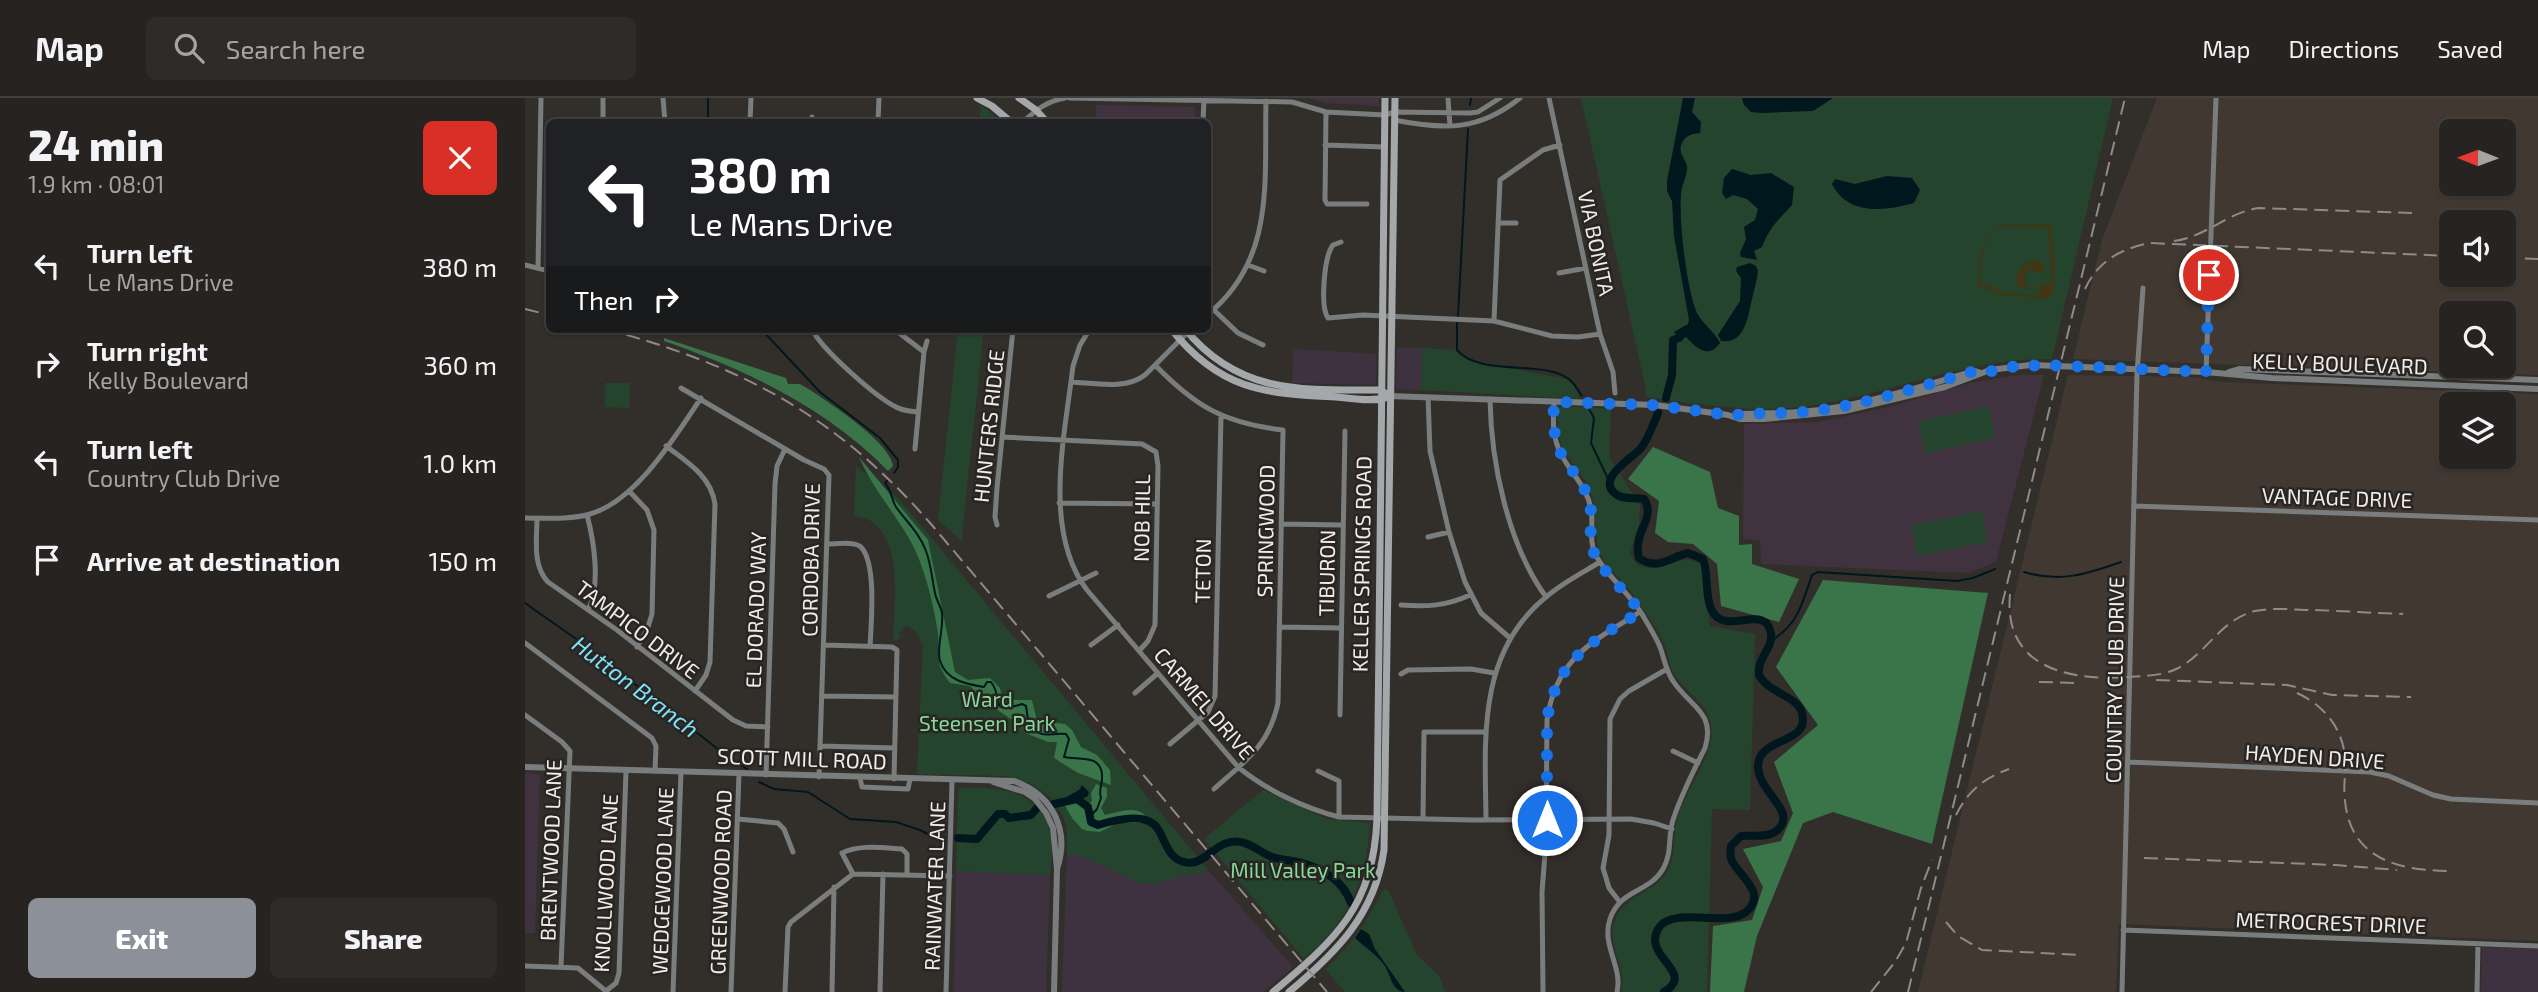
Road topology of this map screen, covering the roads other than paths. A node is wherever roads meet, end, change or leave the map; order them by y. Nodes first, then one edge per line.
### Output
1 (541, 98) edge
2 (603, 98) edge
3 (663, 98) edge
4 (751, 98) edge
5 (879, 98) edge
6 (977, 98) edge
7 (1019, 98) edge
8 (1067, 98) edge
9 (1385, 98) edge
10 (1395, 98) edge
11 (1448, 98) edge
12 (1500, 98) edge
13 (1520, 98) edge
14 (1549, 98) edge
15 (2216, 98) edge
16 (1204, 99) edge
17 (1266, 101) junction
18 (1036, 110) junction
19 (1326, 112) junction
20 (1450, 114) junction
21 (1385, 115) junction
22 (1395, 116) junction
23 (603, 119) edge
24 (665, 119) edge
25 (750, 119) edge
26 (878, 119) edge
27 (1007, 119) edge
28 (1026, 119) edge
29 (1044, 119) edge
30 (1203, 119) edge
31 (1450, 126) junction
32 (1325, 145) junction
33 (1560, 145) junction
34 (1385, 147) junction
35 (1367, 204) dead end
36 (1388, 217) junction
37 (1497, 223) junction
38 (1516, 223) dead end
39 (1341, 242) dead end
40 (525, 265) edge
41 (1248, 265) junction
42 (537, 268) junction
43 (1587, 268) junction
44 (546, 270) edge
45 (1264, 271) dead end
46 (1559, 273) dead end
47 (2143, 288) dead end
48 (1214, 310) junction
49 (1211, 312) edge
50 (1386, 316) junction
51 (1494, 321) junction
52 (815, 333) edge
53 (899, 333) edge
54 (1013, 333) edge
55 (1088, 333) edge
56 (1174, 333) edge
57 (1185, 333) edge
58 (1191, 333) edge
59 (1600, 334) junction
60 (1179, 340) junction
61 (927, 341) dead end
62 (1263, 345) dead end
63 (923, 352) junction
64 (1155, 365) junction
65 (2137, 368) junction
66 (2290, 371) junction
67 (2206, 372) junction
68 (2226, 372) junction
69 (2403, 375) junction
70 (2290, 379) junction
71 (2512, 379) junction
72 (2538, 380) edge
73 (1071, 382) junction
74 (2403, 383) junction
75 (681, 388) dead end
76 (2511, 388) junction
77 (2538, 389) edge
78 (1314, 392) junction
79 (1615, 393) dead end
80 (1384, 395) junction
81 (1428, 397) junction
82 (701, 398) junction
83 (1490, 399) junction
84 (1554, 402) junction
85 (918, 412) junction
86 (1221, 415) junction
87 (1345, 431) dead end
88 (1002, 437) junction
89 (1065, 441) junction
90 (666, 446) junction
91 (785, 449) junction
92 (915, 449) dead end
93 (630, 492) junction
94 (1059, 503) junction
95 (1157, 504) junction
96 (2134, 506) junction
97 (587, 515) junction
98 (525, 518) edge
99 (537, 518) junction
100 (2538, 520) edge
101 (1281, 524) junction
102 (997, 525) dead end
103 (1342, 526) junction
104 (1449, 532) junction
105 (1428, 537) dead end
106 (828, 544) junction
107 (1600, 562) junction
108 (1097, 573) dead end
109 (1081, 582) junction
110 (1470, 595) junction
111 (1049, 596) dead end
112 (1546, 597) junction
113 (1401, 605) dead end
114 (588, 610) junction
115 (1640, 612) junction
116 (1118, 625) junction
117 (1279, 627) junction
118 (1341, 628) junction
119 (1510, 638) junction
120 (525, 643) edge
121 (824, 645) junction
122 (1091, 645) dead end
123 (870, 646) junction
124 (637, 647) junction
125 (1139, 652) junction
126 (1667, 669) junction
127 (1158, 673) junction
128 (1494, 673) junction
129 (1401, 674) dead end
130 (695, 691) junction
131 (1135, 694) dead end
132 (822, 696) junction
133 (896, 697) junction
134 (525, 715) edge
135 (1340, 715) dead end
136 (1197, 721) junction
137 (768, 727) junction
138 (1485, 732) junction
139 (1170, 744) dead end
140 (820, 746) junction
141 (895, 748) junction
142 (1674, 751) dead end
143 (2128, 762) junction
144 (1698, 763) junction
145 (525, 767) edge
146 (1238, 767) junction
147 (570, 768) junction
148 (626, 771) junction
149 (655, 771) junction
150 (1318, 771) dead end
151 (681, 772) junction
152 (739, 774) junction
153 (766, 775) junction
154 (819, 777) junction
155 (860, 778) junction
156 (894, 779) junction
157 (910, 779) junction
158 (952, 781) junction
159 (1214, 789) dead end
160 (2538, 803) edge
161 (1339, 817) junction
162 (738, 819) junction
163 (1381, 819) junction
164 (1423, 819) junction
165 (1486, 819) junction
166 (1547, 820) junction
167 (1608, 820) junction
168 (1672, 829) junction
169 (793, 852) dead end
170 (853, 874) junction
171 (883, 874) junction
172 (907, 875) junction
173 (950, 876) junction
174 (1367, 879) junction
175 (1377, 882) junction
176 (834, 886) junction
177 (1619, 901) junction
178 (2123, 930) junction
179 (2478, 944) junction
180 (2538, 946) edge
181 (525, 966) edge
182 (561, 967) junction
183 (1289, 978) junction
184 (606, 992) edge
185 (673, 992) edge
186 (731, 992) edge
187 (786, 992) edge
188 (832, 992) edge
189 (880, 992) edge
190 (946, 992) edge
191 (1054, 992) edge
192 (1273, 992) edge
193 (1287, 992) edge
194 (1543, 992) edge
195 (1616, 992) edge
196 (2122, 992) edge
197 (2477, 992) edge

1 - 42 street
2 - 23 street
3 - 24 street
4 - 25 street
5 - 26 street
6 - 27 main road
7 - 18 main road
8 - 16 street
8 - 18 street
9 - 21 main road, KELLER SPRINGS ROAD
10 - 22 main road, KELLER SPRINGS ROAD
11 - 20 street
12 - 20 street
13 - 31 street
14 - 33 street, VIA BONITA
15 - 67 street
16 - 17 street
16 - 30 street
17 - 19 street
17 - 41 street
18 - 28 street
18 - 29 main road
19 - 21 street
19 - 32 street
20 - 22 street
20 - 31 street
21 - 22 street
21 - 34 main road, KELLER SPRINGS ROAD
22 - 31 street
22 - 36 main road, KELLER SPRINGS ROAD
32 - 34 street
32 - 35 street
33 - 37 street
33 - 43 street, VIA BONITA
34 - 36 main road, KELLER SPRINGS ROAD
36 - 50 main road, KELLER SPRINGS ROAD
37 - 38 street
37 - 51 street
39 - 50 street
40 - 42 street
41 - 45 street
41 - 48 street
42 - 44 street
43 - 46 street
43 - 59 street, VIA BONITA
47 - 65 street, COUNTRY CLUB DRIVE
48 - 49 street
48 - 62 street
50 - 51 street
50 - 80 main road, KELLER SPRINGS ROAD
51 - 59 street
52 - 85 street
53 - 63 street
54 - 88 street, HUNTERS RIDGE
55 - 73 street, CARMEL DRIVE
56 - 60 main road, KELLY BOULEVARD
57 - 60 street
58 - 78 main road, KELLY BOULEVARD
59 - 79 street, VIA BONITA
60 - 64 street
60 - 78 main road, KELLY BOULEVARD
61 - 63 street
63 - 85 street
64 - 73 street
64 - 86 street, SPRINGWOOD
65 - 67 street, KELLY BOULEVARD
65 - 84 street, KELLY BOULEVARD
65 - 96 street, COUNTRY CLUB DRIVE
66 - 68 street, KELLY BOULEVARD
66 - 69 street, KELLY BOULEVARD
66 - 70 street
67 - 68 street, KELLY BOULEVARD
68 - 70 street, KELLY BOULEVARD
69 - 71 street, KELLY BOULEVARD
69 - 74 street
70 - 74 street, KELLY BOULEVARD
71 - 72 street, KELLY BOULEVARD
71 - 76 street
73 - 89 street, CARMEL DRIVE
74 - 76 street, KELLY BOULEVARD
75 - 82 street, CORDOBA DRIVE
76 - 77 street, KELLY BOULEVARD
78 - 80 main road, KELLY BOULEVARD
80 - 81 street, KELLY BOULEVARD
80 - 163 main road, KELLER SPRINGS ROAD
81 - 83 street, KELLY BOULEVARD
81 - 104 street
82 - 90 street
82 - 91 street, CORDOBA DRIVE
83 - 84 street, KELLY BOULEVARD
83 - 112 street
84 - 107 street
85 - 92 street
86 - 101 street, SPRINGWOOD
86 - 136 street, TETON
87 - 103 street, TIBURON
88 - 89 street, NOB HILL
88 - 102 street, HUNTERS RIDGE
89 - 94 street, CARMEL DRIVE
89 - 95 street, NOB HILL
90 - 93 street
90 - 130 street
91 - 106 street, CORDOBA DRIVE
91 - 137 street, EL DORADO WAY
93 - 97 street
93 - 124 street
94 - 95 street
94 - 109 street, CARMEL DRIVE
95 - 125 street, NOB HILL
96 - 100 street, VANTAGE DRIVE
96 - 143 street, COUNTRY CLUB DRIVE
97 - 99 street
97 - 114 street
98 - 99 street
99 - 114 street, TAMPICO DRIVE
101 - 103 street
101 - 117 street, SPRINGWOOD
103 - 118 street, TIBURON
104 - 105 street
104 - 110 street
106 - 121 street, CORDOBA DRIVE
106 - 123 street
107 - 112 street
107 - 115 street
108 - 109 street
109 - 111 street
109 - 116 street, CARMEL DRIVE
110 - 113 street
110 - 119 street
112 - 119 street
114 - 124 street, TAMPICO DRIVE
115 - 126 street
115 - 166 street
116 - 122 street
116 - 125 street, CARMEL DRIVE
117 - 118 street
117 - 146 street, SPRINGWOOD
118 - 135 street, TIBURON
119 - 128 street
120 - 149 street
121 - 123 street
121 - 132 street, CORDOBA DRIVE
123 - 133 street
124 - 130 street, TAMPICO DRIVE
125 - 127 street, CARMEL DRIVE
126 - 144 street
126 - 167 street
127 - 131 street
127 - 136 street, CARMEL DRIVE
128 - 129 street
128 - 138 street
130 - 137 street, TAMPICO DRIVE
132 - 133 street
132 - 140 street, CORDOBA DRIVE
133 - 141 street
134 - 147 street, BRENTWOOD LANE
136 - 139 street, TETON
136 - 146 street, CARMEL DRIVE
137 - 153 street, EL DORADO WAY
138 - 164 street
138 - 165 street
140 - 141 street
140 - 154 street, CORDOBA DRIVE
141 - 156 street
142 - 144 street
143 - 160 street, HAYDEN DRIVE
143 - 178 street, COUNTRY CLUB DRIVE
144 - 168 street
145 - 147 street, SCOTT MILL ROAD
146 - 159 street, SPRINGWOOD
146 - 161 street, CARMEL DRIVE
147 - 148 street, SCOTT MILL ROAD
147 - 182 street, BRENTWOOD LANE
148 - 149 street, SCOTT MILL ROAD
148 - 184 street, KNOLLWOOD LANE
149 - 151 street, SCOTT MILL ROAD
150 - 161 street
151 - 152 street, SCOTT MILL ROAD
151 - 185 street, WEDGEWOOD LANE
152 - 153 street, SCOTT MILL ROAD
152 - 162 street, GREENWOOD ROAD
153 - 154 street, SCOTT MILL ROAD
154 - 155 street, SCOTT MILL ROAD
155 - 156 street, SCOTT MILL ROAD
155 - 157 street
156 - 157 street, SCOTT MILL ROAD
157 - 158 street, SCOTT MILL ROAD
158 - 173 street, RAINWATER LANE
158 - 191 street, SCOTT MILL ROAD
161 - 163 street, CARMEL DRIVE
162 - 169 street
162 - 186 street, GREENWOOD ROAD
163 - 164 street, CARMEL DRIVE
163 - 174 main road, KELLER SPRINGS ROAD
163 - 175 main road, KELLER SPRINGS ROAD
164 - 165 street, CARMEL DRIVE
165 - 166 street, CARMEL DRIVE
166 - 167 street, CARMEL DRIVE
166 - 194 street
167 - 168 street, CARMEL DRIVE
167 - 177 street
168 - 177 street
170 - 171 street
170 - 172 street
170 - 176 street
171 - 172 street
171 - 189 street
172 - 173 street
173 - 190 street, RAINWATER LANE
174 - 175 main road
174 - 183 main road, KELLER SPRINGS ROAD
175 - 193 main road, KELLER SPRINGS ROAD
176 - 187 street
176 - 188 street
177 - 195 street
178 - 179 street, METROCREST DRIVE
178 - 196 street, COUNTRY CLUB DRIVE
179 - 180 street, METROCREST DRIVE
179 - 197 street
181 - 182 street
182 - 184 street
183 - 192 main road, KELLER SPRINGS ROAD
183 - 193 main road

